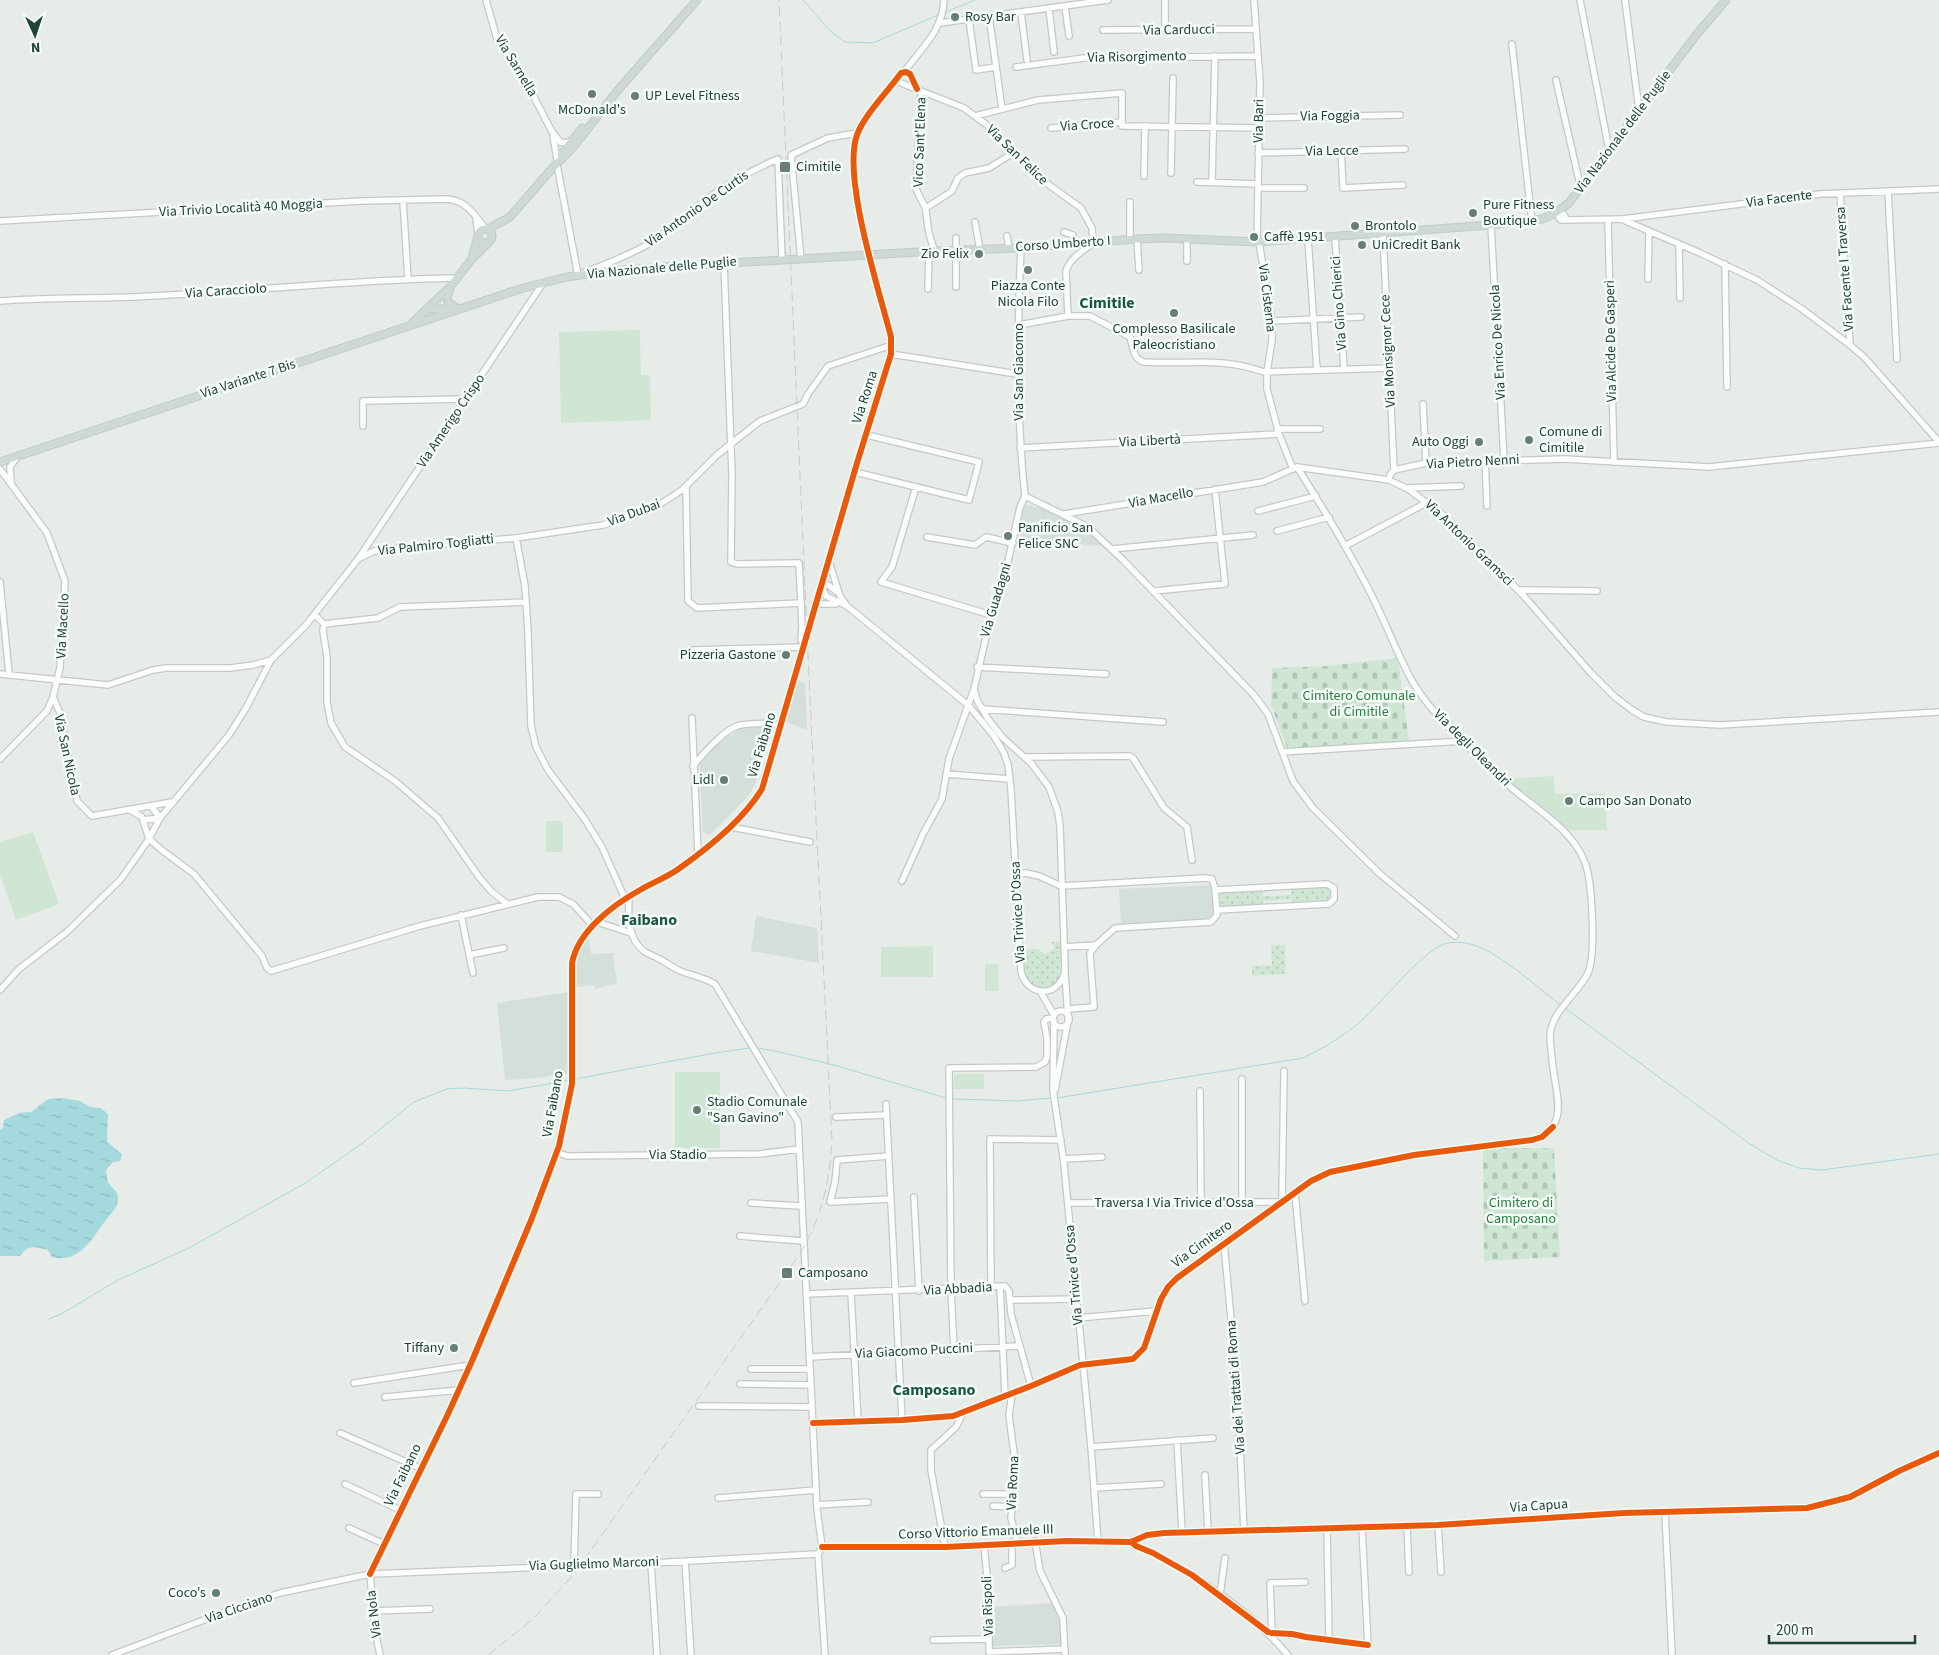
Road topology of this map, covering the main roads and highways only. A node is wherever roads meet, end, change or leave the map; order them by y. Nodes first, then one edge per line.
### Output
1 (697, 0) edge
2 (1726, 0) edge
3 (618, 90) junction
4 (582, 136) junction
5 (565, 150) junction
6 (557, 162) junction
7 (505, 221) junction
8 (486, 228) junction
9 (478, 235) junction
10 (490, 240) junction
11 (1258, 242) joint
12 (870, 255) joint
13 (472, 259) junction
14 (450, 287) junction
15 (427, 309) junction
16 (460, 309) junction
17 (435, 318) junction
18 (408, 326) junction
19 (0, 462) edge

1 - 3 main road, Via Variante 7 Bis
2 - 11 main road, Via Nazionale delle Puglie
3 - 4 main road, Via Variante 7 Bis
3 - 5 main road, Via Variante 7 Bis
4 - 5 main road, Via Variante 7 Bis
4 - 6 main road, Via Variante 7 Bis
5 - 6 main road, Via Variante 7 Bis
6 - 7 main road, Via Variante 7 Bis
7 - 8 main road, Via Variante 7 Bis
7 - 10 main road, Via Variante 7 Bis
8 - 9 main road
8 - 10 main road
9 - 10 main road
9 - 13 main road, Via Variante 7 Bis
10 - 13 main road, Via Variante 7 Bis
11 - 12 main road, Corso Umberto I
12 - 16 main road, Via Nazionale delle Puglie
13 - 14 main road, Via Variante 7 Bis
14 - 15 main road, Via Variante 7 Bis
14 - 16 main road
15 - 16 main road, Via Nazionale delle Puglie
15 - 17 main road
15 - 18 main road, Via Variante 7 Bis
16 - 17 main road, Via Nazionale delle Puglie
17 - 18 main road, Via Nazionale delle Puglie
18 - 19 main road, Via Variante 7 Bis

